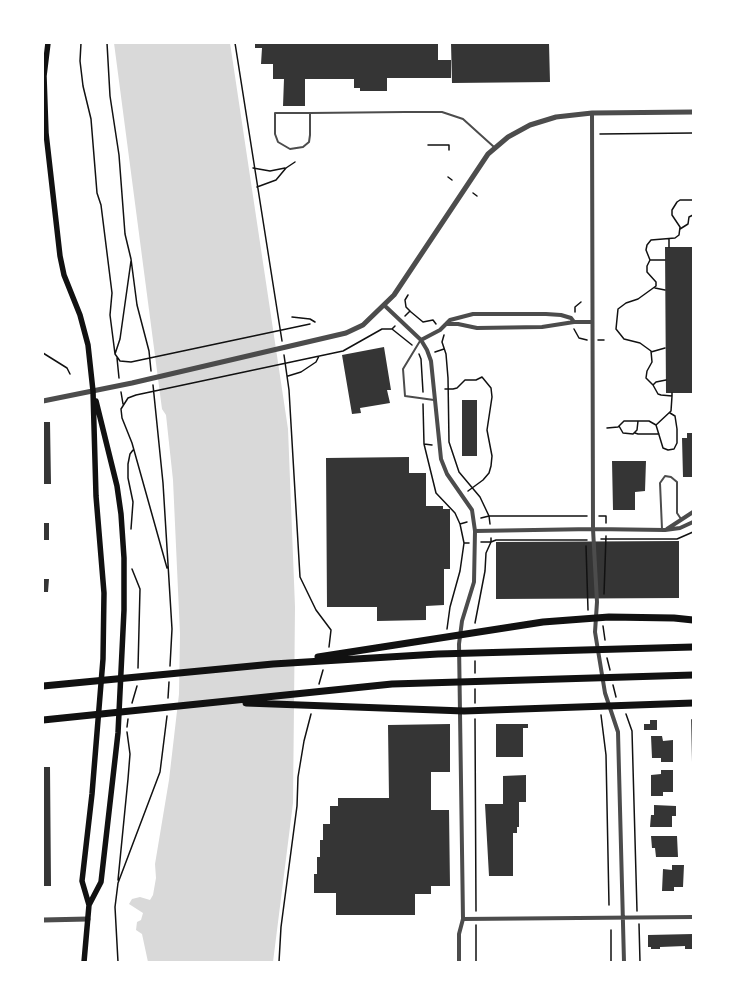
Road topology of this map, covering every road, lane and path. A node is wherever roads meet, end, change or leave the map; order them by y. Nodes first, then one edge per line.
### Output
1 (48, 43) edge
2 (80, 43) edge
3 (107, 43) edge
4 (235, 43) edge
5 (44, 57) edge
6 (693, 112) edge
7 (310, 113) junction
8 (592, 113) junction
9 (693, 133) edge
10 (600, 134) dead end
11 (428, 145) dead end
12 (495, 148) junction
13 (449, 150) dead end
14 (295, 162) dead end
15 (253, 168) junction
16 (286, 168) junction
17 (448, 177) dead end
18 (452, 180) dead end
19 (257, 187) junction
20 (473, 193) dead end
21 (477, 196) dead end
22 (693, 200) edge
23 (693, 214) edge
24 (680, 229) junction
25 (669, 239) junction
26 (669, 247) dead end
27 (131, 259) junction
28 (650, 260) junction
29 (665, 260) dead end
30 (655, 288) junction
31 (665, 290) dead end
32 (408, 295) dead end
33 (581, 302) dead end
34 (384, 305) junction
35 (410, 310) junction
36 (292, 317) dead end
37 (401, 321) junction
38 (315, 322) dead end
39 (574, 322) junction
40 (592, 322) junction
41 (310, 324) dead end
42 (446, 324) junction
43 (440, 330) junction
44 (421, 340) junction
45 (282, 346) dead end
46 (665, 348) dead end
47 (651, 352) junction
48 (43, 353) edge
49 (115, 354) junction
50 (284, 354) dead end
51 (318, 356) junction
52 (152, 373) dead end
53 (70, 374) dead end
54 (287, 376) junction
55 (153, 380) dead end
56 (666, 380) dead end
57 (653, 385) junction
58 (444, 389) dead end
59 (448, 389) junction
60 (93, 391) junction
61 (435, 400) junction
62 (43, 401) edge
63 (669, 413) junction
64 (638, 421) junction
65 (656, 424) junction
66 (618, 426) junction
67 (607, 428) dead end
68 (635, 433) junction
69 (659, 434) junction
70 (424, 444) dead end
71 (133, 450) junction
72 (472, 487) junction
73 (468, 491) dead end
74 (693, 512) edge
75 (489, 516) junction
76 (593, 516) junction
77 (606, 516) dead end
78 (474, 520) junction
79 (682, 520) junction
80 (693, 522) edge
81 (460, 524) junction
82 (593, 529) junction
83 (663, 530) junction
84 (476, 531) junction
85 (490, 531) junction
86 (131, 535) dead end
87 (475, 542) junction
88 (464, 543) junction
89 (132, 562) dead end
90 (168, 572) junction
91 (693, 620) edge
92 (447, 629) dead end
93 (693, 647) edge
94 (329, 650) dead end
95 (273, 664) junction
96 (324, 665) dead end
97 (170, 667) dead end
98 (138, 671) dead end
99 (693, 675) edge
100 (169, 682) dead end
101 (43, 686) edge
102 (137, 686) dead end
103 (318, 688) dead end
104 (220, 702) junction
105 (693, 703) edge
106 (168, 705) dead end
107 (130, 709) dead end
108 (312, 711) dead end
109 (168, 712) dead end
110 (129, 716) dead end
111 (43, 720) edge
112 (692, 720) dead end
113 (693, 762) edge
114 (118, 883) junction
115 (90, 905) junction
116 (693, 917) edge
117 (623, 918) junction
118 (88, 919) junction
119 (43, 920) edge
120 (463, 920) junction
121 (611, 930) dead end
122 (84, 962) edge
123 (118, 962) edge
124 (279, 962) edge
125 (459, 962) edge
126 (611, 962) edge
127 (624, 962) edge

1 - 5 main road
2 - 49 path
3 - 27 path
4 - 15 path
5 - 60 main road
6 - 8 street
7 - 7 lane
7 - 12 lane
8 - 12 street
8 - 40 street
9 - 10 path
11 - 13 path
12 - 34 street
14 - 16 path
15 - 16 path
15 - 19 path
16 - 19 path
17 - 18 path
19 - 45 path
20 - 21 path
22 - 24 path
23 - 24 path
24 - 25 path
25 - 26 path
25 - 28 path
27 - 49 path
27 - 52 path
28 - 29 path
28 - 30 path
30 - 31 path
30 - 47 path
32 - 35 path
33 - 39 path
34 - 37 street
34 - 60 street
35 - 37 path
35 - 43 path
36 - 38 path
37 - 44 street
37 - 51 path
39 - 40 street
39 - 42 street
39 - 42 street
40 - 76 street
41 - 49 path
42 - 43 street
43 - 44 street
43 - 59 path
44 - 61 street
44 - 61 lane
46 - 47 path
47 - 57 path
48 - 53 path
50 - 54 path
51 - 54 path
51 - 71 path
54 - 94 path
55 - 90 path
56 - 57 path
57 - 63 path
58 - 59 path
59 - 72 path
59 - 72 path
60 - 62 street
60 - 115 main road
60 - 115 main road
61 - 78 street
63 - 65 path
63 - 69 path
64 - 65 path
64 - 66 path
64 - 68 path
65 - 69 path
66 - 67 path
66 - 68 path
68 - 69 path
70 - 81 path
71 - 86 path
71 - 90 path
72 - 73 path
72 - 75 path
74 - 79 street
75 - 76 path
75 - 78 path
75 - 85 path
76 - 77 path
76 - 82 street
78 - 81 path
78 - 84 street
79 - 83 street
79 - 83 lane
80 - 83 street
81 - 88 path
82 - 83 street
82 - 85 street
82 - 117 street
84 - 85 street
84 - 87 street
85 - 87 path
87 - 88 path
87 - 120 street
88 - 92 path
89 - 98 path
90 - 97 path
91 - 95 highway
93 - 95 highway
95 - 101 highway
96 - 103 path
99 - 104 highway
100 - 106 path
102 - 107 path
104 - 105 highway
104 - 111 highway
108 - 124 path
109 - 114 path
110 - 114 path
112 - 113 lane
114 - 123 path
115 - 118 main road
116 - 117 street
117 - 120 street
117 - 127 street
118 - 119 street
118 - 122 main road
120 - 125 street
121 - 126 path

